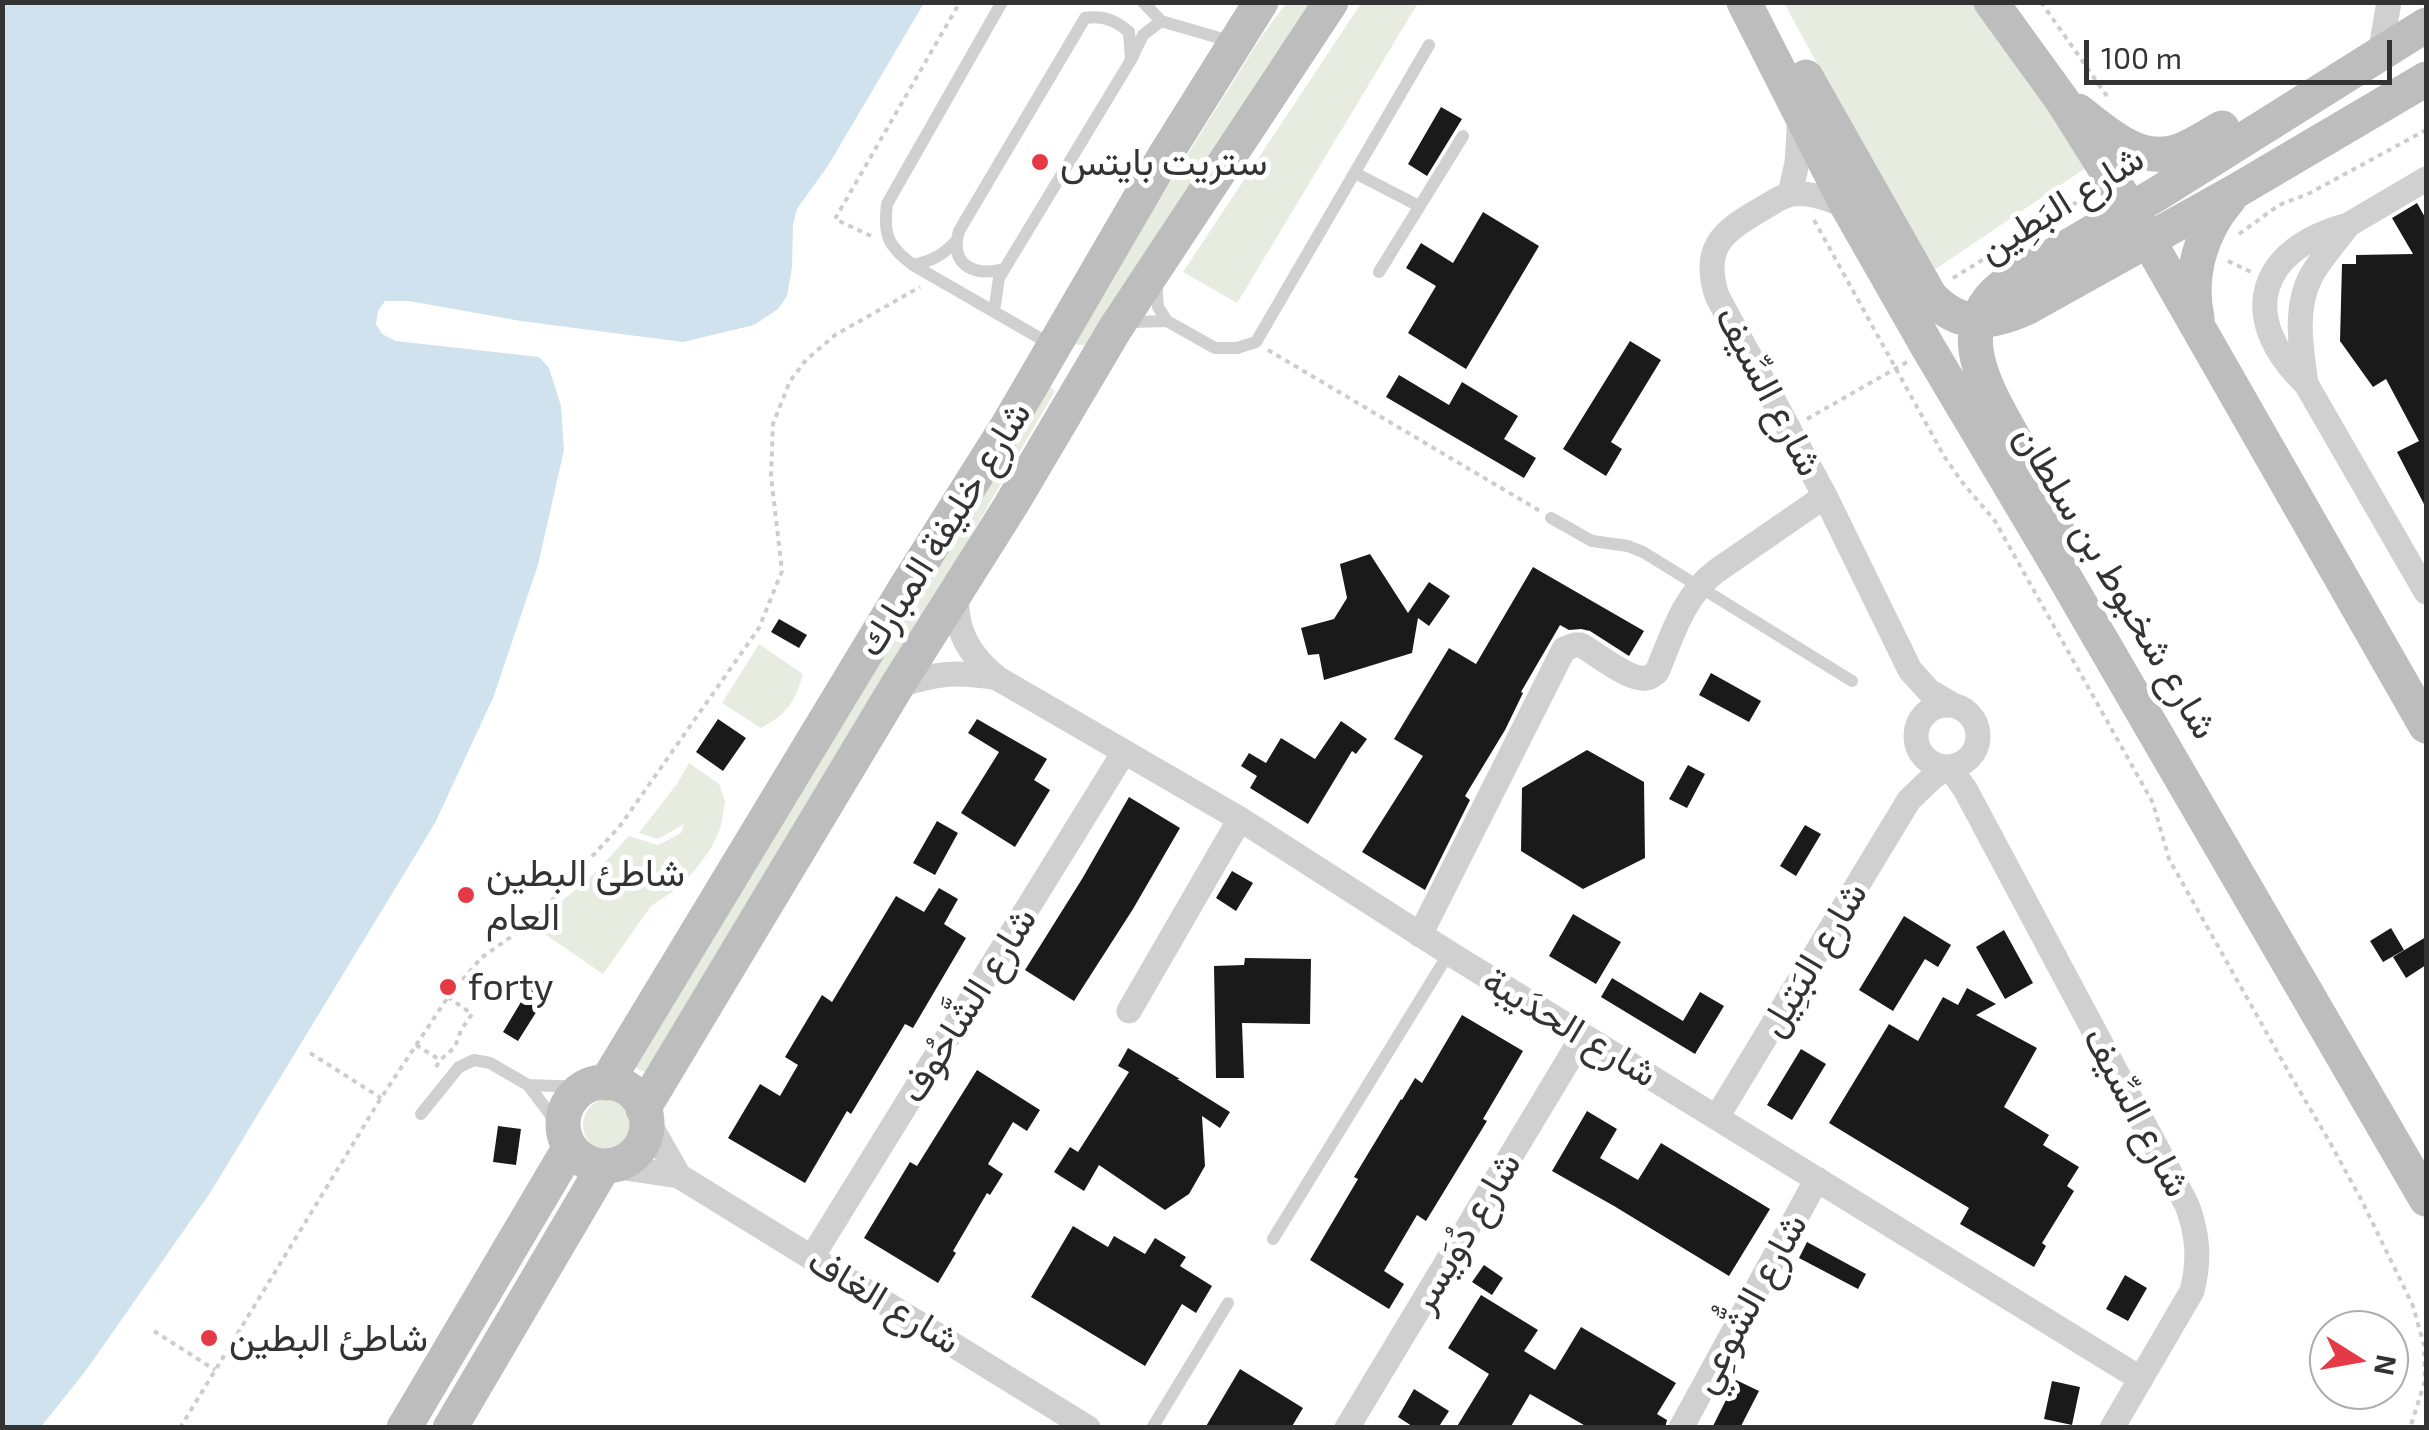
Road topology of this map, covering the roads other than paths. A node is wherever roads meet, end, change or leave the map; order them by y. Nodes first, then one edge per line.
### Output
1 (1002, 2) edge
2 (1093, 2) edge
3 (1143, 2) edge
4 (1262, 2) edge
5 (1331, 2) edge
6 (1744, 2) edge
7 (1755, 2) edge
8 (1992, 2) edge
9 (2389, 2) edge
10 (1085, 18) junction
11 (1161, 21) junction
12 (2426, 25) edge
13 (1235, 43) junction
14 (1429, 45) dead end
15 (2380, 54) junction
16 (1131, 60) junction
17 (2426, 79) edge
18 (2062, 100) junction
19 (2300, 104) junction
20 (1800, 115) junction
21 (1463, 136) dead end
22 (1355, 173) junction
23 (2426, 179) edge
24 (2236, 191) junction
25 (1790, 194) junction
26 (1419, 206) junction
27 (1848, 207) junction
28 (2131, 210) junction
29 (2348, 226) junction
30 (956, 241) junction
31 (1158, 260) junction
32 (913, 265) junction
33 (1004, 269) junction
34 (1379, 272) dead end
35 (994, 312) junction
36 (1979, 320) junction
37 (1167, 321) junction
38 (2199, 328) junction
39 (1115, 329) junction
40 (1054, 346) junction
41 (2306, 384) junction
42 (1008, 425) junction
43 (1044, 449) junction
44 (1825, 496) junction
45 (1552, 518) road end
46 (2054, 559) junction
47 (1698, 586) junction
48 (957, 592) junction
49 (2426, 592) edge
50 (1910, 670) junction
51 (997, 678) junction
52 (1852, 681) dead end
53 (896, 686) junction
54 (1953, 705) junction
55 (2426, 726) edge
56 (1919, 740) junction
57 (1124, 752) junction
58 (1973, 753) junction
59 (1948, 767) junction
60 (1910, 800) junction
61 (1971, 801) junction
62 (1240, 819) junction
63 (1420, 935) junction
64 (1449, 953) junction
65 (1128, 1010) dead end
66 (1583, 1036) junction
67 (596, 1084) junction
68 (528, 1085) junction
69 (421, 1114) dead end
70 (645, 1114) junction
71 (1717, 1117) junction
72 (566, 1139) junction
73 (607, 1166) junction
74 (680, 1176) junction
75 (1817, 1179) junction
76 (2426, 1199) edge
77 (1272, 1239) dead end
78 (812, 1258) junction
79 (1228, 1303) dead end
80 (2141, 1379) junction
81 (404, 1428) edge
82 (450, 1428) edge
83 (1088, 1428) edge
84 (1152, 1428) edge
85 (1348, 1428) edge
86 (1681, 1428) edge
87 (2112, 1428) edge

1 - 32 lane
2 - 10 lane
3 - 11 lane
4 - 13 main road, شارع خليفة المبارك
5 - 31 main road, شارع خليفة المبارك
6 - 20 main road, شارع شخبوط بن سلطان
7 - 36 main road
8 - 18 main road
9 - 15 street
10 - 16 lane
10 - 30 lane
11 - 13 lane
11 - 16 lane
12 - 15 main road, شارع البَطِين
13 - 40 main road, شارع خليفة المبارك
14 - 22 lane
15 - 19 main road, شارع البَطِين
16 - 33 lane
17 - 24 main road, شارع البَطِين
18 - 19 main road
18 - 28 main road
19 - 28 main road, شارع البَطِين
20 - 25 street
20 - 27 main road, شارع شخبوط بن سلطان
21 - 26 lane
22 - 26 lane
22 - 37 lane
23 - 29 street
24 - 28 main road, شارع البَطِين
24 - 38 main road
25 - 27 street
25 - 44 street, شارع السِّيف
26 - 34 lane
27 - 46 main road, شارع شخبوط بن سلطان
28 - 36 main road, شارع البَطِين
28 - 38 main road
29 - 41 street
29 - 41 street
30 - 32 lane
30 - 33 lane
31 - 37 lane
31 - 39 main road, شارع خليفة المبارك
32 - 35 lane
33 - 35 lane
35 - 40 lane
36 - 46 main road
37 - 39 lane
38 - 55 main road
39 - 43 main road, شارع خليفة المبارك
40 - 42 main road, شارع خليفة المبارك
41 - 49 street
42 - 43 main road
42 - 67 main road, شارع خليفة المبارك
43 - 48 main road, شارع خليفة المبارك
44 - 47 street
44 - 50 street, شارع السِّيف
45 - 47 lane
46 - 76 main road, شارع شخبوط بن سلطان
47 - 52 lane
47 - 63 street
48 - 51 street, شارع الحدَيبة
48 - 53 main road, شارع خليفة المبارك
50 - 54 street, شارع السِّيف
50 - 56 street, شارع السِّيف
51 - 53 street, شارع الحدَيبة
51 - 57 street, شارع الحدَيبة
53 - 70 main road, شارع خليفة المبارك
54 - 56 street
54 - 58 street
56 - 59 street
56 - 60 street, شارع البَتِيل
57 - 62 street, شارع الحدَيبة
57 - 78 street, شارع الشَّاحُوف
58 - 59 street
58 - 61 street
59 - 60 street, شارع البَتِيل
59 - 61 street, شارع السِّيف
60 - 71 street, شارع البَتِيل
61 - 80 street, شارع السِّيف
62 - 63 street, شارع الحدَيبة
62 - 65 street
63 - 64 street, شارع الحدَيبة
64 - 66 street, شارع الحدَيبة
64 - 77 lane
66 - 71 street, شارع الحدَيبة
66 - 85 street, شارع دُوَيسر
67 - 68 lane
67 - 70 main road
67 - 72 main road
68 - 69 lane
68 - 72 lane
70 - 73 main road
70 - 74 street, شارع الغاف
71 - 75 street, شارع الحدَيبة
72 - 73 main road
72 - 81 main road
73 - 74 street, شارع الغاف
73 - 82 main road
74 - 78 street, شارع الغاف
75 - 80 street, شارع الحدَيبة
75 - 86 street, شارع الشُّوعِي
78 - 83 street, شارع الغاف
79 - 84 lane
80 - 87 street, شارع السِّيف

